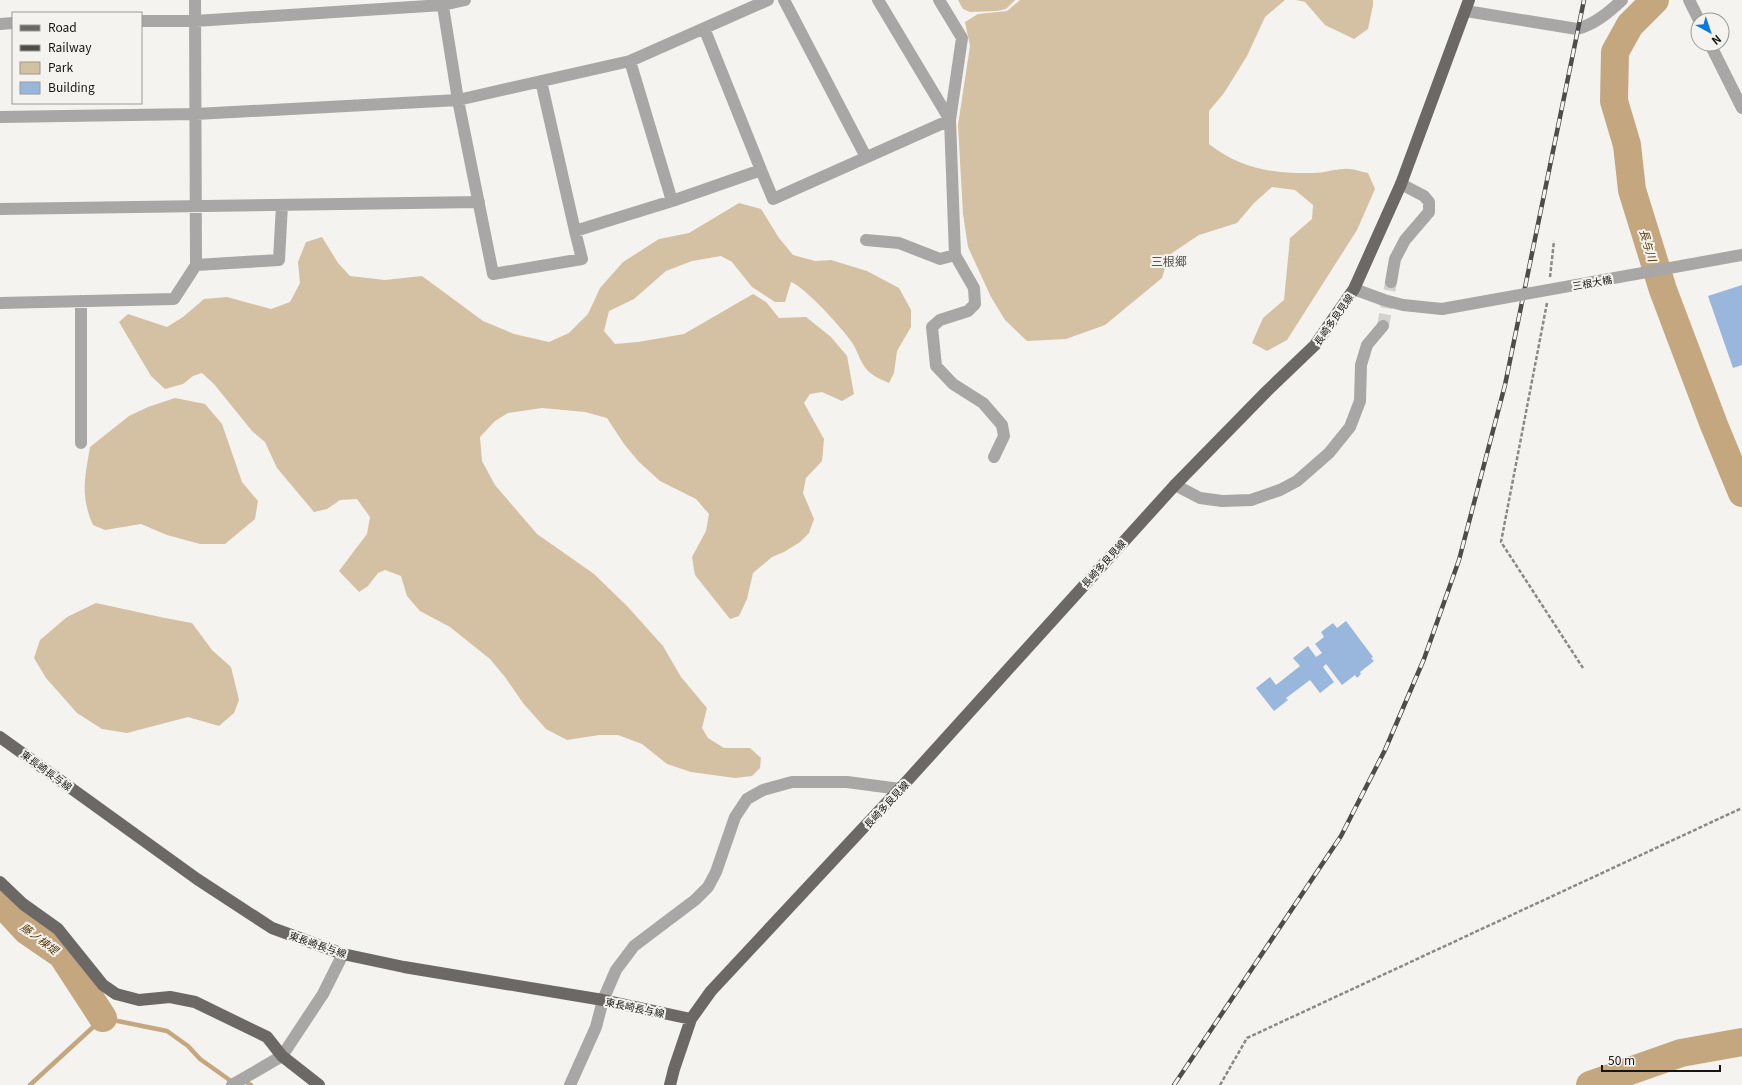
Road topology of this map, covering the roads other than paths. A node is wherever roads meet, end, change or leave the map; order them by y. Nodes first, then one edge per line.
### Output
1 (195, 0) edge
2 (465, 0) edge
3 (768, 0) edge
4 (784, 0) edge
5 (878, 0) edge
6 (939, 0) edge
7 (1622, 0) edge
8 (1689, 0) edge
9 (442, 3) edge
10 (1468, 5) edge
11 (1695, 12) edge
12 (142, 21) edge
13 (195, 21) junction
14 (12, 23) edge
15 (0, 24) edge
16 (704, 28) junction
17 (1714, 52) edge
18 (630, 61) junction
19 (541, 81) junction
20 (458, 100) junction
21 (1742, 108) edge
22 (196, 114) junction
23 (0, 117) edge
24 (950, 120) junction
25 (866, 157) junction
26 (761, 170) junction
27 (1401, 184) junction
28 (672, 201) junction
29 (479, 202) junction
30 (282, 205) junction
31 (195, 206) junction
32 (0, 209) edge
33 (575, 231) junction
34 (866, 240) dead end
35 (1742, 255) edge
36 (955, 256) junction
37 (196, 265) junction
38 (1391, 282) tunnel mouth
39 (1354, 289) junction
40 (81, 301) junction
41 (0, 303) edge
42 (1383, 326) tunnel mouth
43 (82, 443) dead end
44 (994, 457) dead end
45 (1175, 485) junction
46 (0, 737) edge
47 (900, 789) junction
48 (0, 882) edge
49 (343, 954) junction
50 (603, 1000) junction
51 (691, 1019) junction
52 (282, 1056) junction
53 (232, 1085) edge
54 (319, 1085) edge
55 (570, 1085) edge
56 (670, 1085) edge

1 - 13 street
2 - 9 street
3 - 16 street
4 - 25 street
5 - 24 street
6 - 24 street
7 - 10 street
8 - 11 street
9 - 13 street
9 - 20 street
10 - 27 main road, 長崎多良見線
12 - 13 street
13 - 22 street
14 - 15 street
16 - 18 street
16 - 26 street
17 - 21 street
18 - 19 street
18 - 28 street
19 - 20 street
19 - 33 street
20 - 22 street
20 - 29 street
22 - 23 street
22 - 31 street
24 - 25 street
24 - 36 street
25 - 26 street
26 - 28 street
27 - 38 street
27 - 39 main road, 長崎多良見線
28 - 33 street
29 - 30 street
29 - 33 street
30 - 31 street
30 - 37 street
31 - 32 street
31 - 37 street
34 - 36 street
35 - 39 street, 三根大橋, bridge
36 - 44 street
37 - 40 street
39 - 45 main road, 長崎多良見線
40 - 41 street
40 - 43 street
42 - 45 street
45 - 47 main road, 長崎多良見線
46 - 49 main road, 東長崎長与線
47 - 50 street
47 - 51 main road, 長崎多良見線
48 - 52 main road
49 - 50 main road, 東長崎長与線
49 - 52 street
50 - 51 main road, 東長崎長与線
50 - 55 street
51 - 56 main road, 長崎多良見線
52 - 53 street
52 - 54 main road

